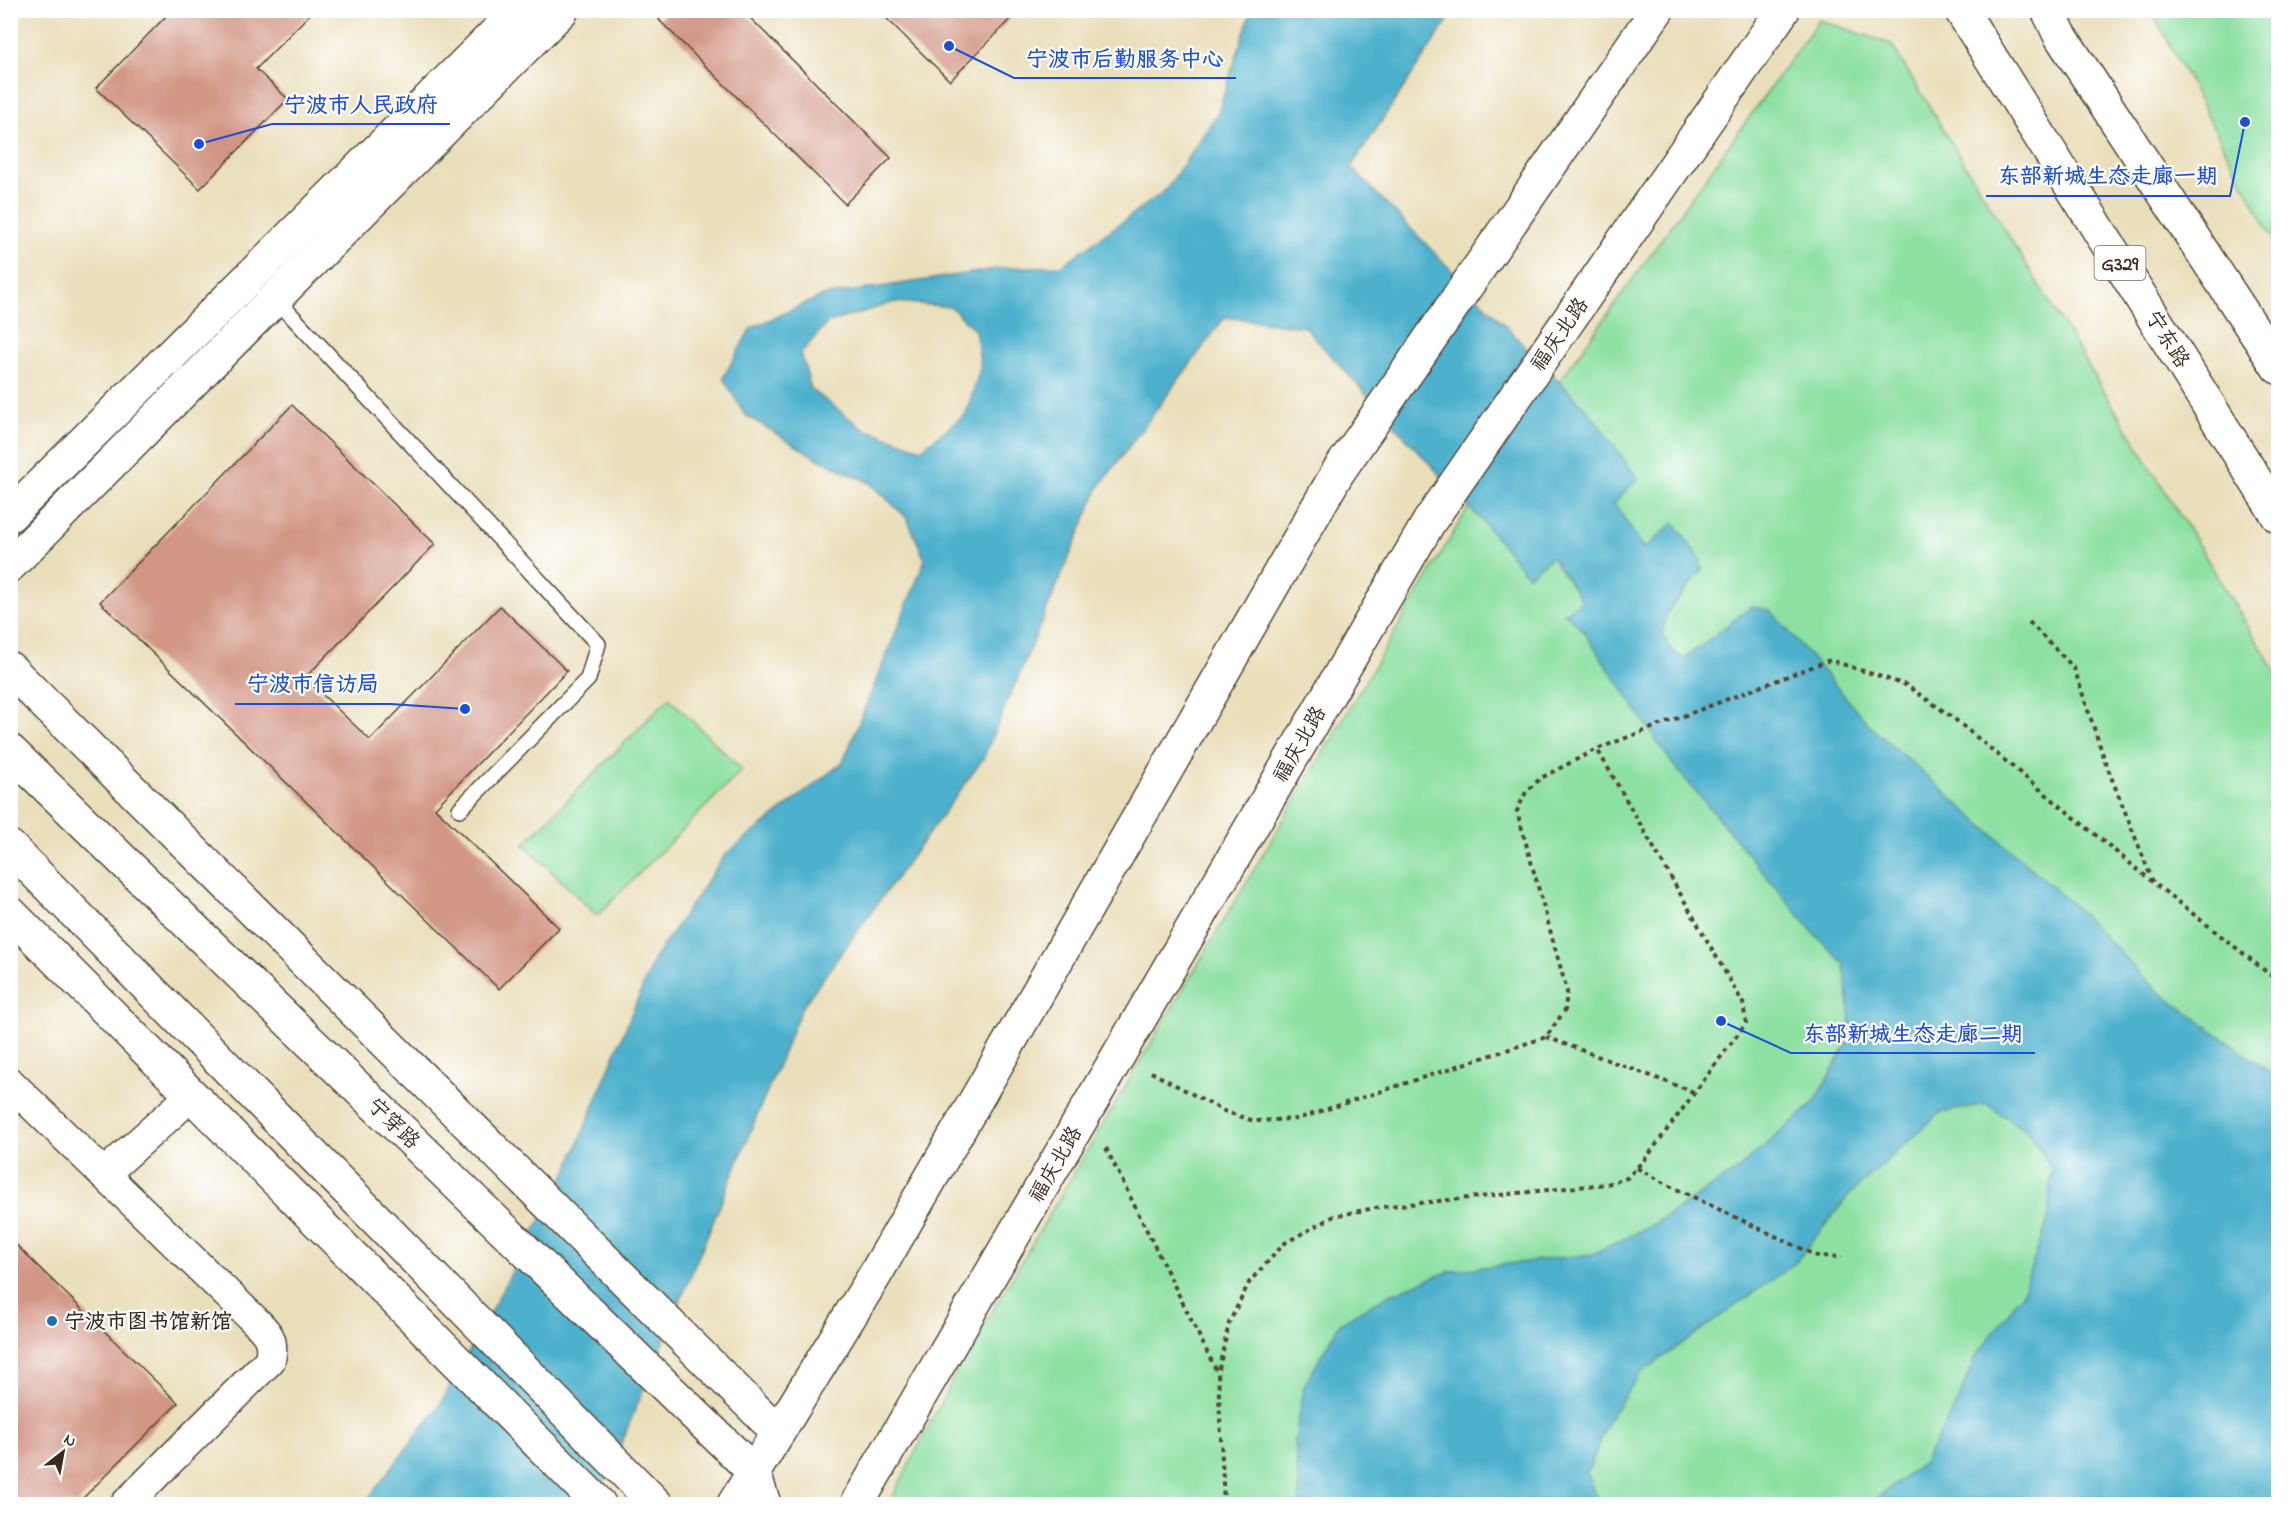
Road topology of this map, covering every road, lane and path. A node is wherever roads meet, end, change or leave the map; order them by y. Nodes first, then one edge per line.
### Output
1 (519, 10) edge
2 (562, 10) edge
3 (1657, 10) edge
4 (1783, 10) edge
5 (1961, 10) edge
6 (2048, 10) edge
7 (254, 274) junction
8 (277, 299) junction
9 (2278, 367) edge
10 (10, 515) edge
11 (2278, 516) edge
12 (10, 566) edge
13 (2029, 622) dead end
14 (10, 669) edge
15 (1597, 749) junction
16 (10, 751) edge
17 (460, 809) dead end
18 (10, 847) edge
19 (2154, 883) junction
20 (10, 913) edge
21 (2278, 981) edge
22 (1546, 1037) junction
23 (1118, 1054) junction
24 (10, 1083) edge
25 (1694, 1092) junction
26 (192, 1095) junction
27 (1087, 1109) junction
28 (1637, 1167) junction
29 (104, 1174) junction
30 (1842, 1257) dead end
31 (1218, 1373) junction
32 (778, 1432) junction
33 (753, 1471) junction
34 (590, 1495) edge
35 (126, 1504) edge
36 (657, 1504) edge
37 (734, 1504) edge
38 (764, 1504) edge
39 (857, 1504) edge
40 (1224, 1504) edge

1 - 7 main road
2 - 8 main road
3 - 32 main road
4 - 23 main road, 福庆北路
5 - 11 main road, 宁东路 / G329
6 - 9 main road
7 - 8 lane
7 - 10 main road
8 - 12 main road
8 - 17 lane
13 - 19 path
14 - 32 main road
15 - 19 path
15 - 22 path
15 - 25 path
16 - 33 main road, 宁穿路
18 - 36 main road
19 - 21 path
20 - 26 main road
22 - 23 path
22 - 25 path
23 - 27 main road, 福庆北路
24 - 29 street
25 - 28 path
26 - 29 street
26 - 34 main road
27 - 31 path
27 - 39 main road, 福庆北路
28 - 30 path
28 - 31 path
29 - 35 street
31 - 40 path
32 - 33 main road
33 - 37 main road
33 - 38 main road, 宁穿路

